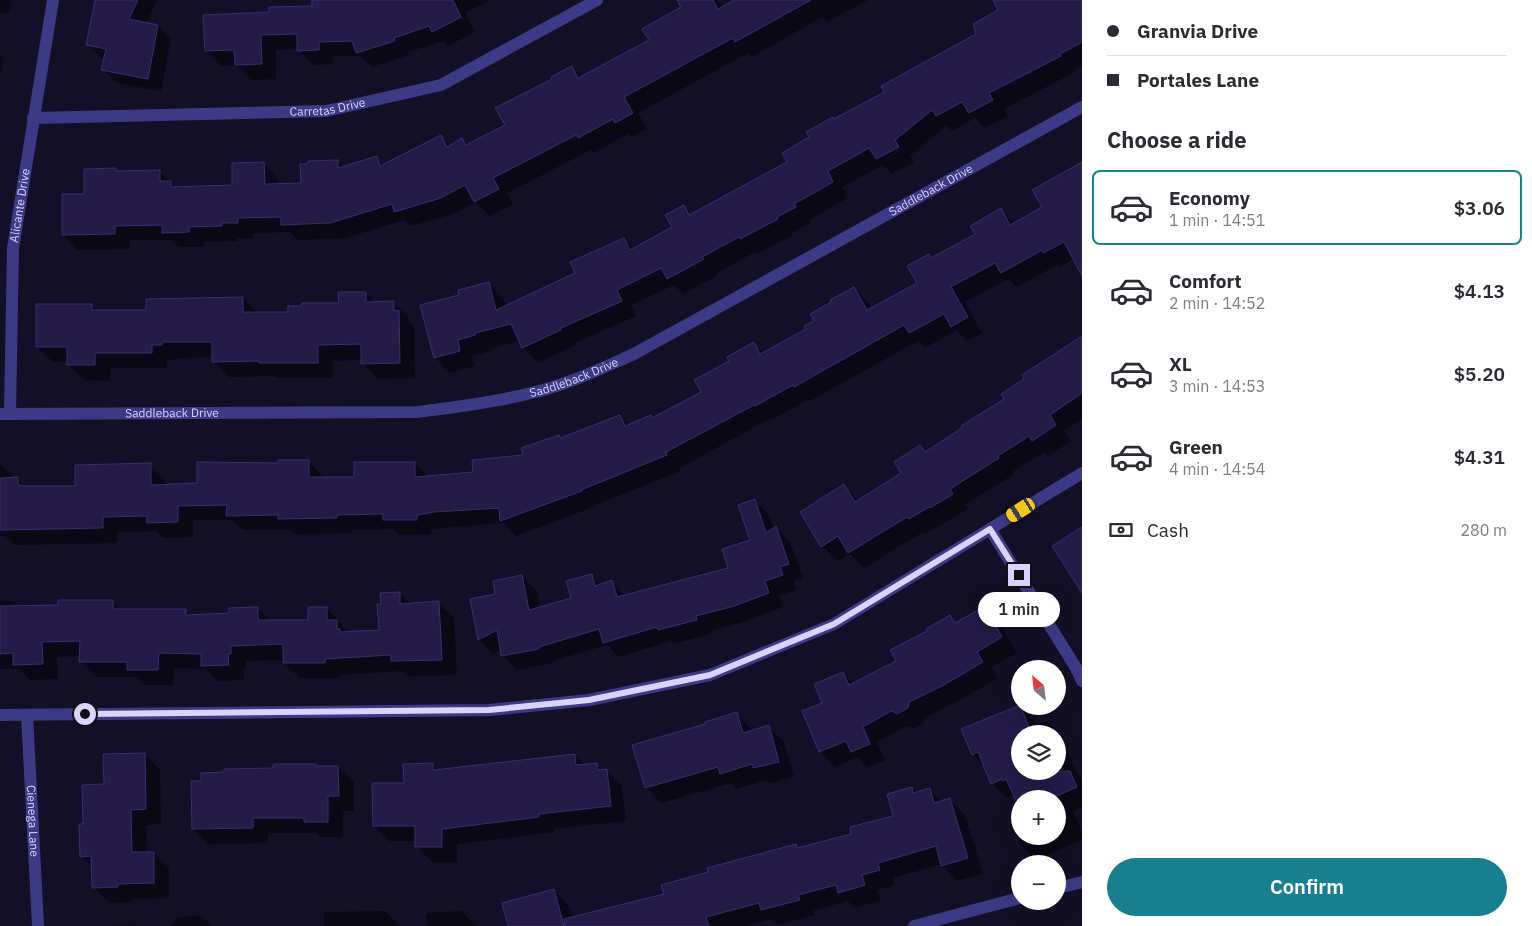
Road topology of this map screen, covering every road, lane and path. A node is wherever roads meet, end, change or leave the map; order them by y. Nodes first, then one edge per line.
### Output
1 (53, 0) edge
2 (597, 0) edge
3 (1082, 107) edge
4 (33, 118) junction
5 (5, 414) edge
6 (1082, 472) edge
7 (990, 529) junction
8 (1082, 681) edge
9 (0, 715) edge
10 (27, 715) junction
11 (1082, 882) edge
12 (1066, 886) edge
13 (1011, 900) edge
14 (38, 926) edge
15 (914, 926) edge

1 - 4 street, Alicante Drive
2 - 4 street, Carretas Drive
3 - 5 street, Saddleback Drive
4 - 5 street, Alicante Drive
6 - 7 street
7 - 8 street
7 - 10 street
9 - 10 street
10 - 14 street, Cienega Lane
11 - 12 street
13 - 15 street

